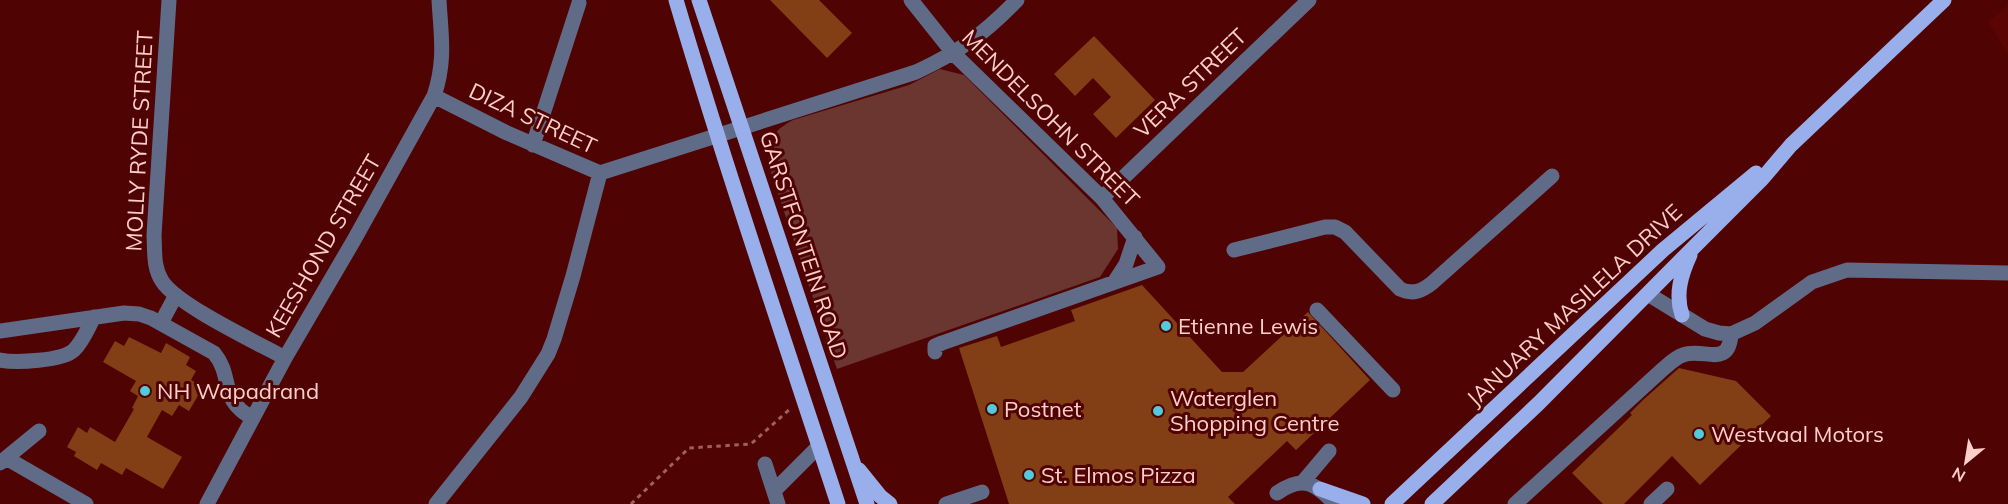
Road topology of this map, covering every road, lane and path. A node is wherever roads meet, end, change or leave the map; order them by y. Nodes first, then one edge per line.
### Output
1 (169, 0) edge
2 (438, 0) edge
3 (676, 0) edge
4 (699, 0) edge
5 (911, 0) edge
6 (1017, 0) edge
7 (1309, 0) edge
8 (1944, 0) edge
9 (579, 3) dead end
10 (954, 54) junction
11 (434, 96) junction
12 (742, 129) junction
13 (717, 137) junction
14 (533, 145) junction
15 (1791, 145) junction
16 (600, 174) junction
17 (1552, 176) dead end
18 (1102, 198) junction
19 (1135, 237) junction
20 (1694, 247) junction
21 (1234, 250) dead end
22 (1663, 250) junction
23 (2008, 273) edge
24 (1115, 281) junction
25 (1648, 294) junction
26 (176, 295) junction
27 (1604, 306) junction
28 (1317, 310) dead end
29 (1682, 315) junction
30 (94, 317) junction
31 (161, 323) junction
32 (0, 331) edge
33 (1731, 334) junction
34 (935, 352) dead end
35 (285, 358) junction
36 (0, 360) edge
37 (1393, 390) dead end
38 (802, 399) junction
39 (253, 417) junction
40 (39, 431) dead end
41 (819, 446) junction
42 (1329, 451) dead end
43 (850, 458) junction
44 (3, 460) edge
45 (765, 464) dead end
46 (1302, 483) junction
47 (1667, 489) dead end
48 (982, 492) dead end
49 (1277, 493) dead end
50 (1404, 493) junction
51 (776, 497) edge
52 (1327, 497) edge
53 (86, 504) edge
54 (207, 504) edge
55 (436, 504) edge
56 (631, 504) edge
57 (838, 504) edge
58 (867, 504) edge
59 (890, 504) edge
60 (946, 504) edge
61 (1363, 504) edge
62 (1381, 504) edge
63 (1392, 504) edge
64 (1432, 504) edge
65 (1515, 504) edge
66 (1652, 504) edge

1 - 26 street, MOLLY RYDE STREET
2 - 11 street, KEESHOND STREET
3 - 13 main road
4 - 12 main road, GARSTFONTEIN ROAD
5 - 10 street, MENDELSOHN STREET
6 - 10 street, DIZA STREET
7 - 18 street, VERA STREET
8 - 15 main road, JANUARY MASILELA DRIVE
9 - 14 street
10 - 12 street, DIZA STREET
10 - 18 street, MENDELSOHN STREET
11 - 14 street, DIZA STREET
11 - 35 street, KEESHOND STREET
12 - 13 street, DIZA STREET
12 - 43 main road, GARSTFONTEIN ROAD
13 - 16 street, DIZA STREET
13 - 38 main road
14 - 16 street, DIZA STREET
15 - 20 main road, JANUARY MASILELA DRIVE
15 - 22 main road, JANUARY MASILELA DRIVE
16 - 55 street
17 - 21 street
18 - 19 street, MENDELSOHN STREET
19 - 24 street
19 - 24 street, MENDELSOHN STREET
20 - 25 main road, JANUARY MASILELA DRIVE
20 - 29 main road
22 - 25 main road
22 - 27 main road, JANUARY MASILELA DRIVE
23 - 33 street
24 - 34 street
25 - 27 main road
25 - 29 street
25 - 64 main road, JANUARY MASILELA DRIVE
26 - 31 street
26 - 35 street, MOLLY RYDE STREET
27 - 50 main road, JANUARY MASILELA DRIVE
28 - 37 street
29 - 33 street
30 - 31 street
30 - 32 street
30 - 36 street
31 - 39 street
33 - 65 street
35 - 39 street, KEESHOND STREET
38 - 41 main road
38 - 56 path
39 - 54 street, KEESHOND STREET
40 - 44 street
41 - 51 street
41 - 57 main road
42 - 46 street
43 - 58 main road, GARSTFONTEIN ROAD
43 - 59 main road
44 - 53 street
45 - 51 street
46 - 49 street
46 - 52 street
47 - 66 street
48 - 60 street
50 - 62 main road
50 - 63 main road, JANUARY MASILELA DRIVE
52 - 61 main road

